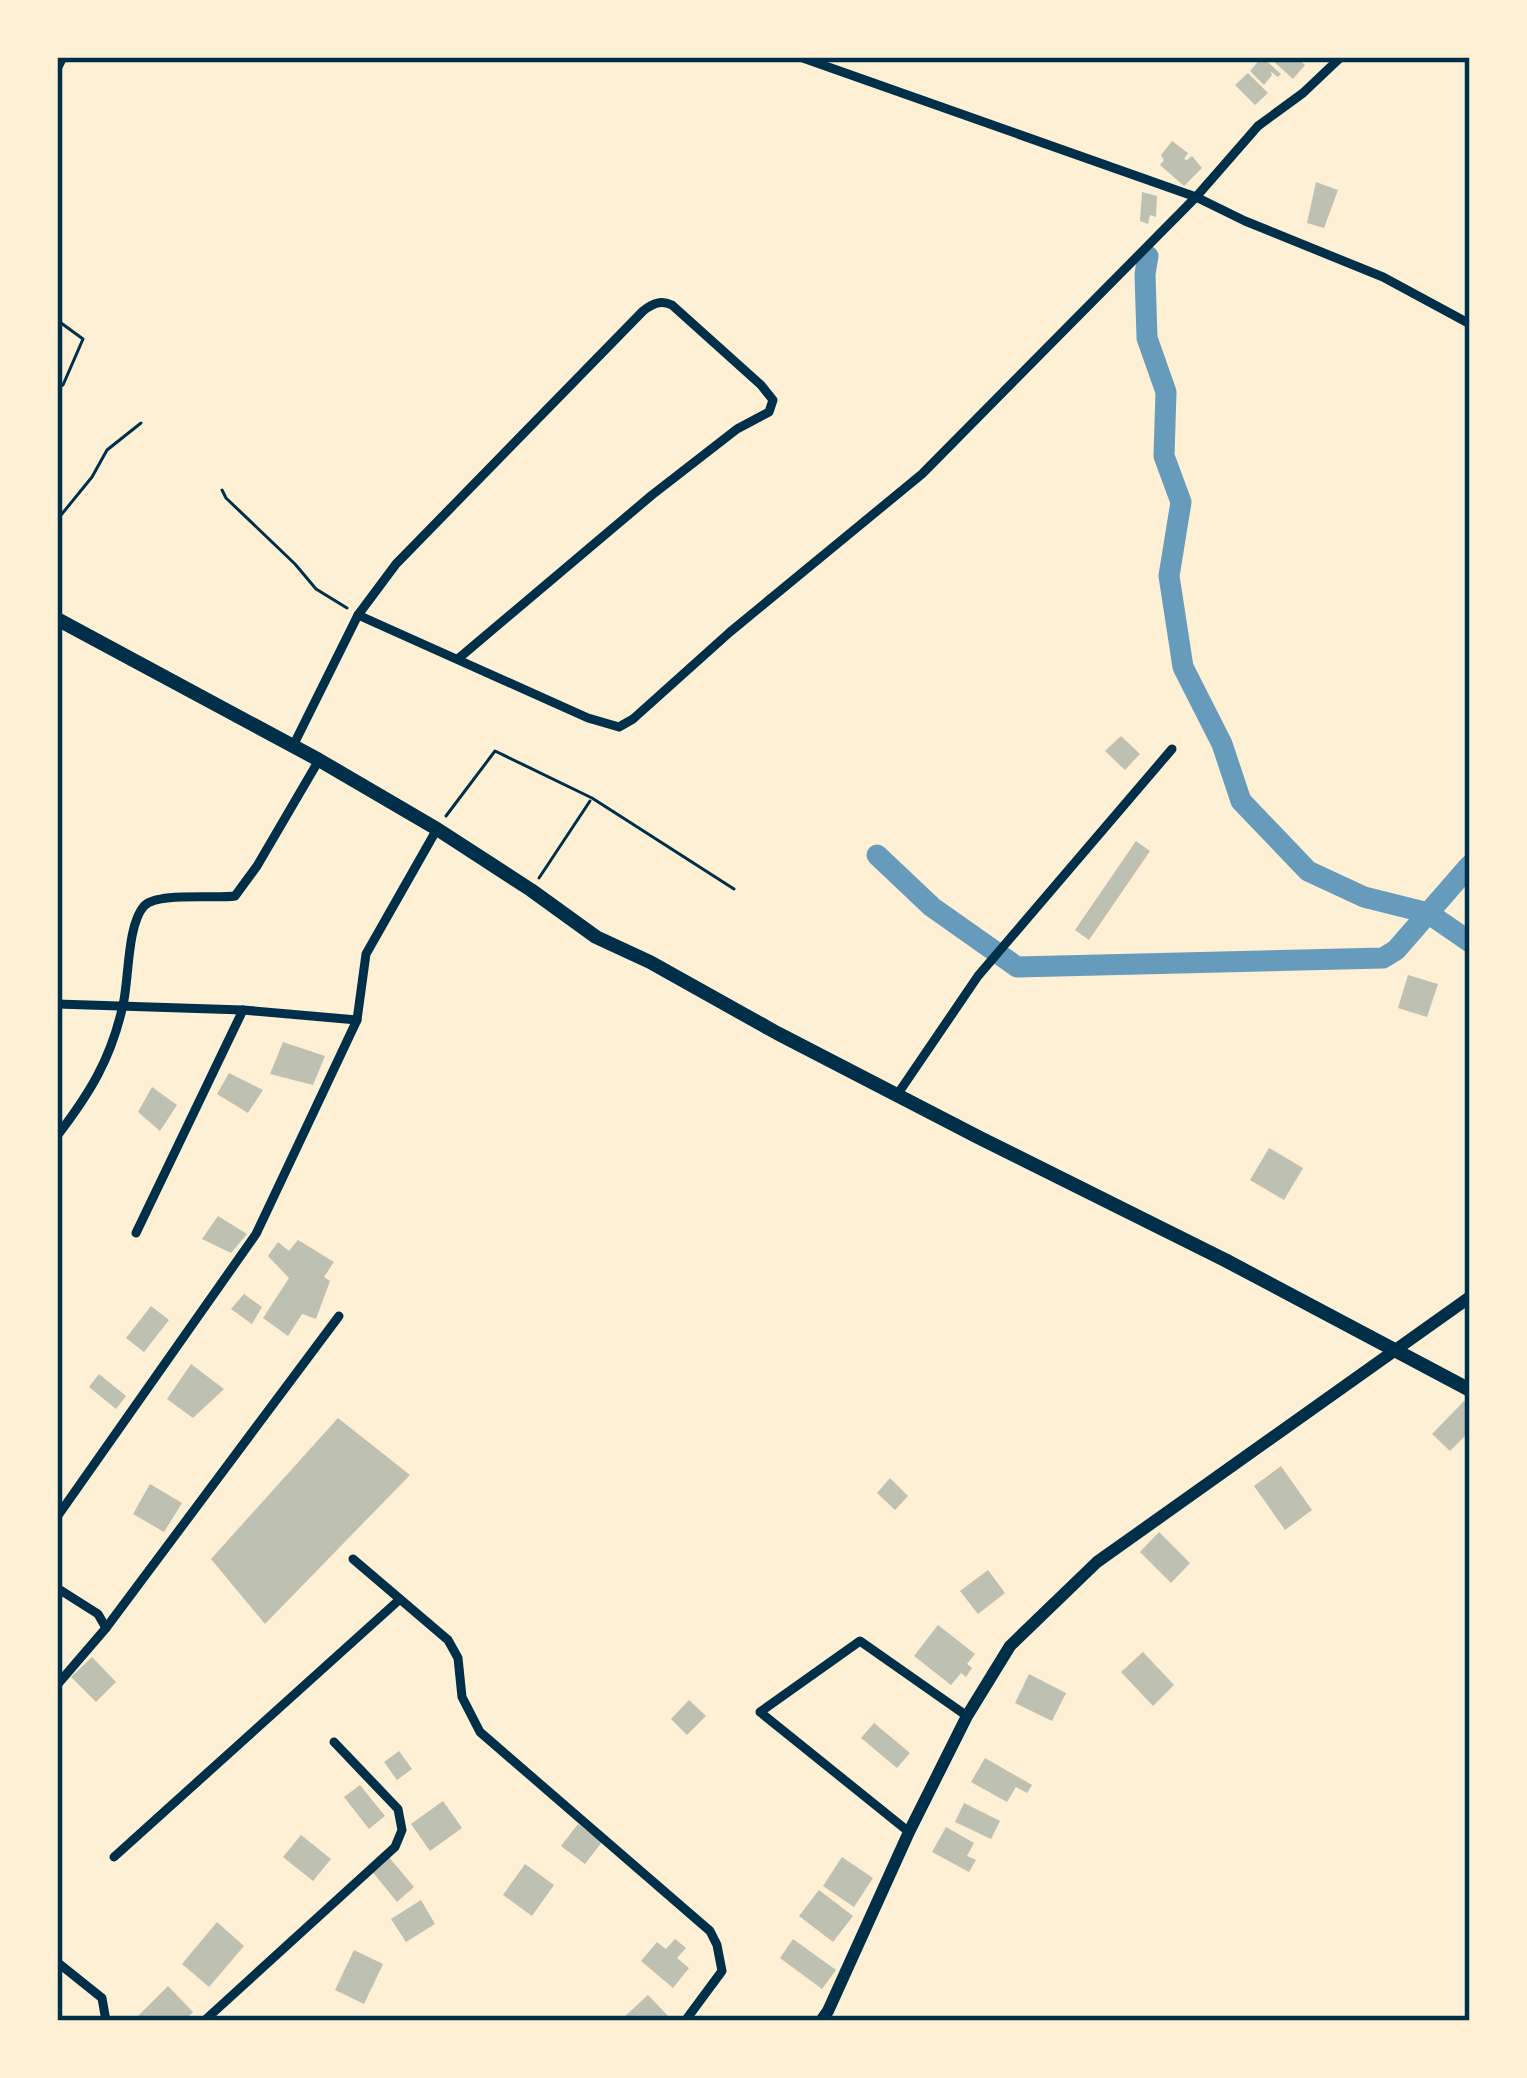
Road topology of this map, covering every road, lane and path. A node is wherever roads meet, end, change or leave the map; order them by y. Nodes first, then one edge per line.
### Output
1 (63, 57) edge
2 (800, 57) edge
3 (1341, 57) edge
4 (57, 69) edge
5 (1196, 196) junction
6 (57, 320) edge
7 (1470, 324) edge
8 (57, 388) edge
9 (141, 423) dead end
10 (222, 490) dead end
11 (57, 520) edge
12 (358, 615) junction
13 (57, 619) edge
14 (459, 658) junction
15 (293, 746) junction
16 (1172, 748) dead end
17 (319, 760) junction
18 (592, 798) junction
19 (437, 829) junction
20 (734, 889) dead end
21 (531, 890) junction
22 (57, 1004) edge
23 (124, 1004) junction
24 (243, 1010) junction
25 (357, 1020) junction
26 (897, 1095) junction
27 (57, 1136) edge
28 (136, 1233) dead end
29 (1470, 1297) edge
30 (339, 1316) dead end
31 (1395, 1349) junction
32 (1470, 1390) edge
33 (57, 1517) edge
34 (353, 1559) dead end
35 (57, 1588) edge
36 (399, 1600) junction
37 (106, 1628) junction
38 (57, 1685) edge
39 (968, 1716) junction
40 (334, 1742) dead end
41 (909, 1832) junction
42 (114, 1857) dead end
43 (57, 1962) edge
44 (106, 2021) edge
45 (204, 2021) edge
46 (685, 2021) edge
47 (821, 2021) edge

1 - 4 street
2 - 5 street
3 - 5 street
5 - 7 street
5 - 14 street
6 - 8 path
9 - 11 path
10 - 12 path
12 - 14 street
12 - 14 street
12 - 15 street
13 - 15 main road
15 - 17 main road
16 - 26 street
17 - 19 main road
17 - 23 street
18 - 19 path
18 - 20 path
18 - 21 path
19 - 21 main road
19 - 25 street
21 - 26 main road
22 - 23 street
23 - 24 street
23 - 27 street
24 - 25 street
24 - 28 street
25 - 33 street
26 - 31 main road
29 - 31 street
30 - 37 street
31 - 32 main road
31 - 39 street
34 - 36 street
35 - 37 street
36 - 42 street
36 - 46 street
37 - 38 street
39 - 41 street
39 - 41 street
40 - 45 street
41 - 47 street
43 - 44 street

